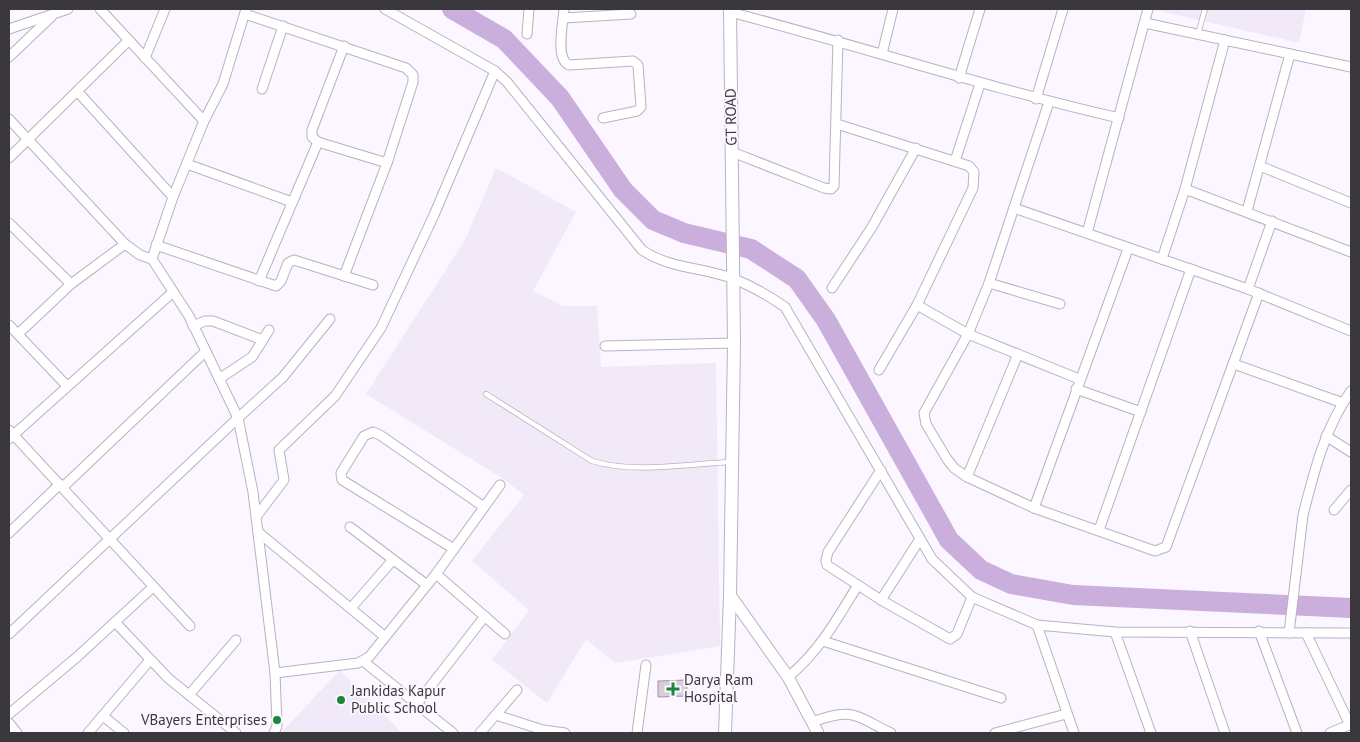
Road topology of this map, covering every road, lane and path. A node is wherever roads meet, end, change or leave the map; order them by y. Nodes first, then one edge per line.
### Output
1 (68, 9) edge
2 (100, 9) edge
3 (165, 9) edge
4 (385, 9) edge
5 (529, 9) edge
6 (893, 9) edge
7 (980, 9) edge
8 (1063, 9) edge
9 (1148, 9) edge
10 (1205, 9) edge
11 (730, 10) edge
12 (246, 11) edge
13 (564, 13) edge
14 (54, 14) junction
15 (631, 14) dead end
16 (1145, 23) junction
17 (283, 26) junction
18 (9, 29) edge
19 (527, 34) dead end
20 (1198, 34) junction
21 (838, 40) junction
22 (1225, 40) junction
23 (128, 42) junction
24 (344, 46) junction
25 (882, 54) junction
26 (1290, 54) junction
27 (9, 57) edge
28 (145, 58) junction
29 (1351, 67) edge
30 (495, 71) junction
31 (959, 78) junction
32 (980, 84) junction
33 (262, 89) dead end
34 (78, 92) junction
35 (1036, 99) junction
36 (1049, 102) junction
37 (603, 118) dead end
38 (1119, 118) junction
39 (9, 119) edge
40 (204, 121) junction
41 (837, 124) junction
42 (28, 140) junction
43 (318, 142) junction
44 (916, 148) junction
45 (732, 152) junction
46 (9, 158) edge
47 (956, 161) junction
48 (387, 163) junction
49 (187, 164) junction
50 (1260, 166) junction
51 (1185, 189) junction
52 (173, 197) junction
53 (1351, 201) edge
54 (292, 202) junction
55 (1014, 208) junction
56 (1247, 211) junction
57 (1272, 221) junction
58 (9, 223) edge
59 (1087, 233) junction
60 (125, 244) junction
61 (156, 244) junction
62 (1128, 249) junction
63 (1351, 252) edge
64 (152, 259) junction
65 (1162, 259) junction
66 (1191, 269) junction
67 (733, 273) junction
68 (344, 276) junction
69 (259, 281) junction
70 (989, 283) junction
71 (71, 284) junction
72 (372, 285) dead end
73 (832, 288) dead end
74 (1248, 289) junction
75 (173, 292) junction
76 (1259, 293) junction
77 (1060, 304) dead end
78 (917, 305) junction
79 (330, 319) dead end
80 (9, 325) edge
81 (194, 326) junction
82 (269, 330) dead end
83 (1351, 331) edge
84 (18, 334) junction
85 (968, 334) junction
86 (263, 340) junction
87 (734, 343) junction
88 (605, 346) dead end
89 (206, 351) junction
90 (1018, 354) junction
91 (1234, 364) junction
92 (878, 370) dead end
93 (219, 379) junction
94 (1079, 379) junction
95 (67, 386) junction
96 (1076, 388) junction
97 (1351, 391) edge
98 (486, 394) dead end
99 (1343, 403) junction
100 (1141, 412) junction
101 (238, 418) junction
102 (10, 434) edge
103 (1326, 436) junction
104 (1351, 452) edge
105 (732, 462) junction
106 (881, 470) junction
107 (967, 477) junction
108 (62, 485) junction
109 (500, 485) dead end
110 (1351, 490) edge
111 (484, 506) junction
112 (1034, 508) junction
113 (1334, 510) dead end
114 (256, 517) junction
115 (350, 527) dead end
116 (1099, 530) junction
117 (9, 532) edge
118 (258, 532) junction
119 (111, 539) junction
120 (920, 539) junction
121 (454, 549) junction
122 (392, 561) junction
123 (436, 574) junction
124 (427, 585) junction
125 (858, 585) junction
126 (153, 587) junction
127 (730, 596) junction
128 (972, 598) junction
129 (881, 600) junction
130 (351, 608) junction
131 (486, 616) junction
132 (115, 622) junction
133 (190, 626) dead end
134 (1037, 626) junction
135 (1190, 631) junction
136 (1259, 631) junction
137 (1115, 632) junction
138 (1289, 633) junction
139 (1306, 633) junction
140 (1351, 633) edge
141 (9, 634) edge
142 (505, 634) dead end
143 (384, 636) junction
144 (236, 640) dead end
145 (823, 641) junction
146 (150, 660) junction
147 (364, 662) junction
148 (646, 665) dead end
149 (275, 673) junction
150 (788, 677) junction
151 (517, 690) dead end
152 (189, 695) junction
153 (1002, 698) dead end
154 (416, 705) junction
155 (9, 714) edge
156 (1066, 714) junction
157 (103, 716) junction
158 (496, 716) junction
159 (9, 723) edge
160 (1350, 724) edge
161 (814, 730) edge
162 (1014, 731) edge
163 (17, 733) edge
164 (88, 733) edge
165 (124, 733) edge
166 (236, 733) edge
167 (274, 733) edge
168 (453, 733) edge
169 (480, 733) edge
170 (565, 733) edge
171 (637, 733) edge
172 (725, 733) edge
173 (891, 733) edge
174 (995, 733) edge
175 (1074, 733) edge
176 (1151, 733) edge
177 (1225, 733) edge
178 (1296, 733) edge
179 (1330, 733) edge

1 - 14 street
2 - 23 street
3 - 28 street
4 - 30 street
5 - 19 street
6 - 25 street
7 - 31 street
8 - 35 street
9 - 16 street
10 - 20 lane
11 - 21 street
11 - 45 main road, GT ROAD
12 - 17 street
12 - 40 street
13 - 15 street
13 - 37 street
14 - 18 street
14 - 27 street
16 - 20 street
16 - 38 street
17 - 24 street
17 - 33 street
20 - 22 street
21 - 25 street
21 - 41 street
22 - 26 street
22 - 51 street
23 - 28 street
23 - 34 street
24 - 43 street
24 - 48 street
25 - 31 street
26 - 29 street
26 - 50 street
28 - 40 street
30 - 67 street
30 - 114 street
31 - 32 street
32 - 35 street
32 - 47 street
34 - 42 street
34 - 52 street
35 - 36 street
36 - 38 street
36 - 55 street
38 - 59 street
39 - 42 street
40 - 49 street
41 - 44 street
41 - 45 street
42 - 46 street
42 - 60 street
43 - 48 street
43 - 54 street
44 - 47 street
44 - 73 street
45 - 67 main road, GT ROAD
47 - 78 street
48 - 68 street
49 - 52 street
49 - 54 street
50 - 53 street
50 - 56 street
51 - 56 street
51 - 65 street
52 - 61 street
54 - 69 street
55 - 59 street
55 - 70 street
56 - 57 street
57 - 63 street
57 - 74 street
58 - 71 street
59 - 62 street
60 - 64 street
60 - 71 street
61 - 64 street
61 - 69 street
62 - 65 street
62 - 94 street
64 - 75 street
65 - 66 street
66 - 74 street
66 - 100 street
67 - 87 main road, GT ROAD
67 - 106 street
68 - 69 street
68 - 72 street
70 - 77 street
70 - 85 street
71 - 84 street
74 - 76 street
75 - 81 street
75 - 95 street
76 - 83 street
76 - 91 street
78 - 85 street
78 - 92 street
79 - 101 street
80 - 84 street
81 - 86 street
81 - 89 street
82 - 86 street
84 - 95 street
85 - 90 street
85 - 107 street
86 - 93 street
87 - 88 street
87 - 105 main road, GT ROAD
89 - 93 street
89 - 108 street
90 - 94 street
90 - 107 street
91 - 99 street
91 - 116 street
93 - 101 street
94 - 96 street
95 - 102 street
96 - 100 street
96 - 112 street
97 - 99 street
98 - 105 lane
99 - 103 street
100 - 116 street
101 - 114 street
101 - 119 street
102 - 108 street
103 - 104 street
103 - 138 street
105 - 127 main road, GT ROAD
106 - 120 street
106 - 125 street
107 - 112 street
108 - 117 street
108 - 119 street
109 - 111 street
110 - 113 street
111 - 121 street
111 - 121 street
112 - 116 street
114 - 118 street
115 - 122 street
118 - 130 street
118 - 149 street
119 - 126 street
119 - 141 street
120 - 128 street
120 - 129 street
121 - 123 street
122 - 124 street
122 - 130 street
123 - 124 street
123 - 131 street
124 - 143 street
125 - 129 street
125 - 145 street
126 - 132 street
126 - 133 street
127 - 150 street
127 - 172 main road, GT ROAD
128 - 129 street
128 - 134 street
130 - 143 street
131 - 142 street
131 - 154 street
132 - 146 street
132 - 155 street
134 - 137 street
134 - 156 street
135 - 136 street
135 - 137 street
135 - 177 street
136 - 138 street
136 - 178 street
137 - 176 street
138 - 139 street
139 - 140 street
139 - 160 street
143 - 147 street
144 - 152 street
145 - 150 street
145 - 153 street
146 - 152 street
146 - 157 street
147 - 149 street
147 - 154 street
148 - 171 street
149 - 167 street
150 - 161 street
151 - 158 street
152 - 166 street
154 - 168 street
156 - 162 street
156 - 175 street
157 - 164 street
157 - 165 street
158 - 169 street
158 - 170 street
159 - 163 street
160 - 179 street
161 - 173 street
162 - 174 street

